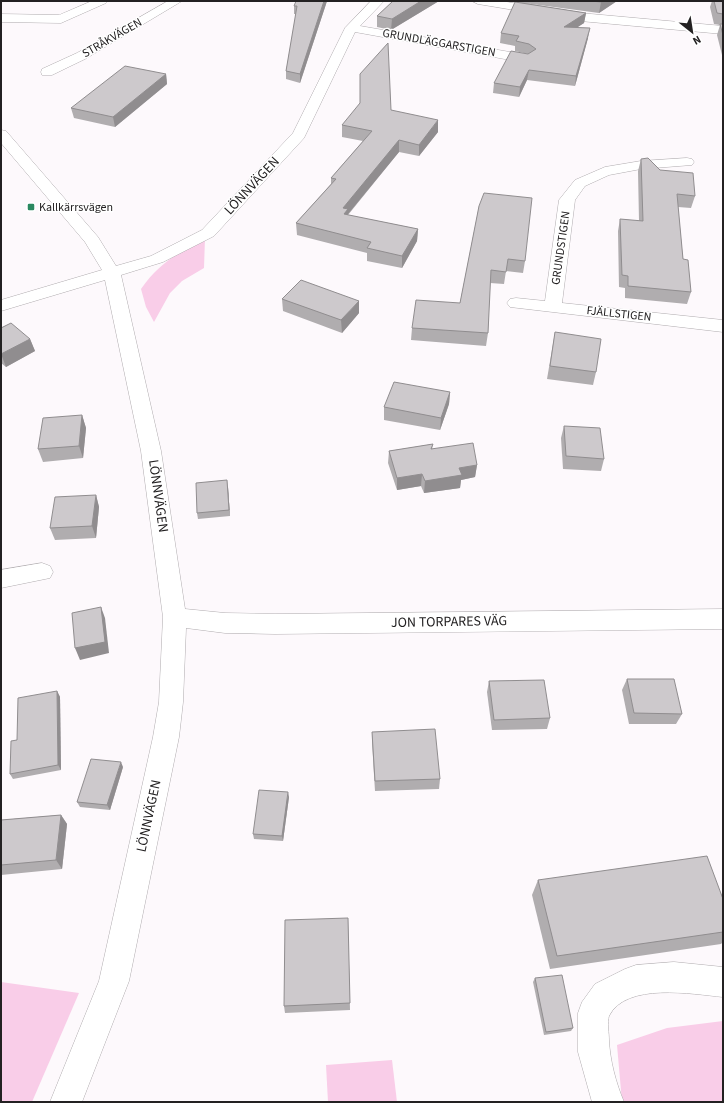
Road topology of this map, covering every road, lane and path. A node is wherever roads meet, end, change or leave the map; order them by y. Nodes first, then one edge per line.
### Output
1 (102, 1) edge
2 (176, 1) edge
3 (378, 1) edge
4 (478, 1) edge
5 (16, 7) dead end
6 (5, 18) edge
7 (351, 28) junction
8 (1, 30) edge
9 (723, 30) edge
10 (527, 59) edge
11 (47, 72) dead end
12 (1, 134) edge
13 (687, 162) dead end
14 (112, 274) junction
15 (516, 303) dead end
16 (1, 306) edge
17 (553, 307) junction
18 (723, 326) edge
19 (42, 572) dead end
20 (1, 579) edge
21 (175, 617) junction
22 (723, 619) edge
23 (723, 982) edge
24 (66, 1102) edge
25 (608, 1102) edge

1 - 6 street
2 - 11 street, STRÅKVÄGEN
3 - 7 street, LÖNNVÄGEN
4 - 9 street
5 - 6 street
6 - 8 street
7 - 10 street, GRUNDLÄGGARSTIGEN
7 - 14 street, LÖNNVÄGEN
12 - 14 street
13 - 17 street, GRUNDSTIGEN
14 - 16 street
14 - 21 street, LÖNNVÄGEN
15 - 17 street, FJÄLLSTIGEN
17 - 18 street, FJÄLLSTIGEN
19 - 20 street
21 - 22 street, JON TORPARES VÄG
21 - 24 street, LÖNNVÄGEN
23 - 25 street

